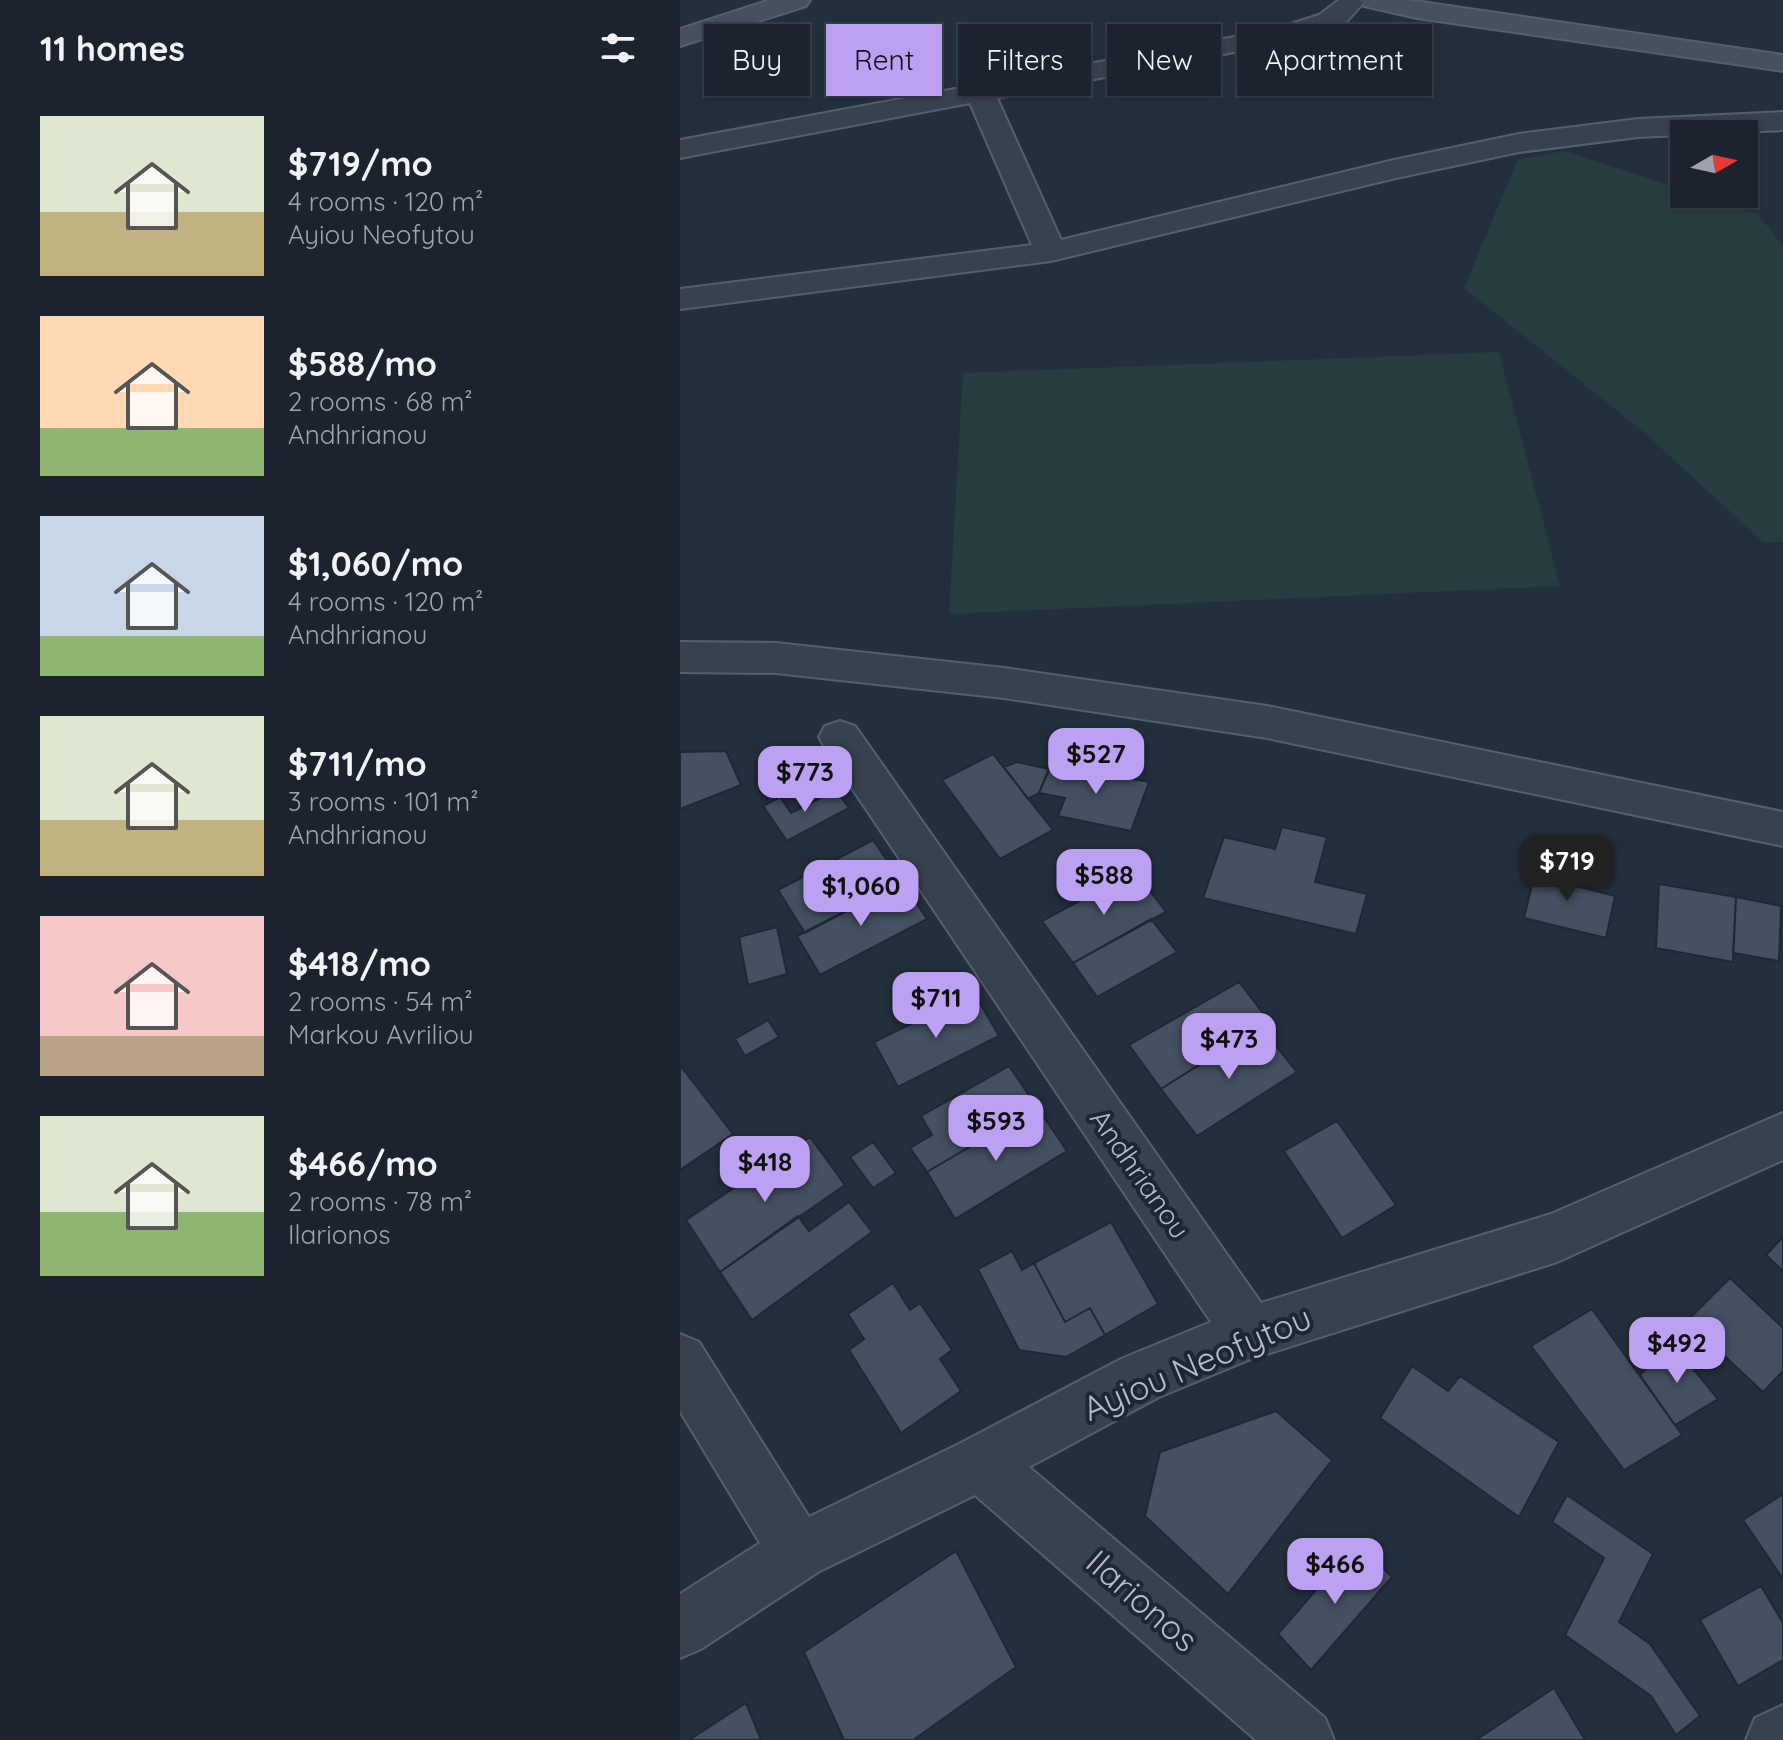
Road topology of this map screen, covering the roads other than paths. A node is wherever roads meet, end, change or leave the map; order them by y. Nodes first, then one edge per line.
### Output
1 (797, 0) edge
2 (1353, 0) edge
3 (1373, 0) edge
4 (1421, 5) edge
5 (680, 38) edge
6 (1783, 63) edge
7 (1091, 74) edge
8 (975, 96) edge
9 (981, 96) edge
10 (1783, 121) edge
11 (680, 149) edge
12 (1051, 252) junction
13 (680, 299) edge
14 (680, 657) edge
15 (840, 737) dead end
16 (1783, 829) edge
17 (1783, 1136) edge
18 (1250, 1333) junction
19 (680, 1361) edge
20 (981, 1463) junction
21 (798, 1552) junction
22 (680, 1628) edge
23 (1783, 1736) edge
24 (1303, 1740) edge
25 (1777, 1740) edge

1 - 5 main road
2 - 7 street
3 - 4 main road
4 - 6 main road
8 - 11 street
9 - 12 street
10 - 12 street
12 - 13 street
14 - 16 street
15 - 18 street, Andhrianou
17 - 18 street, Ayiou Neofytou
18 - 20 street, Ayiou Neofytou
19 - 21 street
20 - 21 street, Ayiou Neofytou
20 - 24 street, Ilarionos
21 - 22 street, Ayiou Neofytou
23 - 25 street

